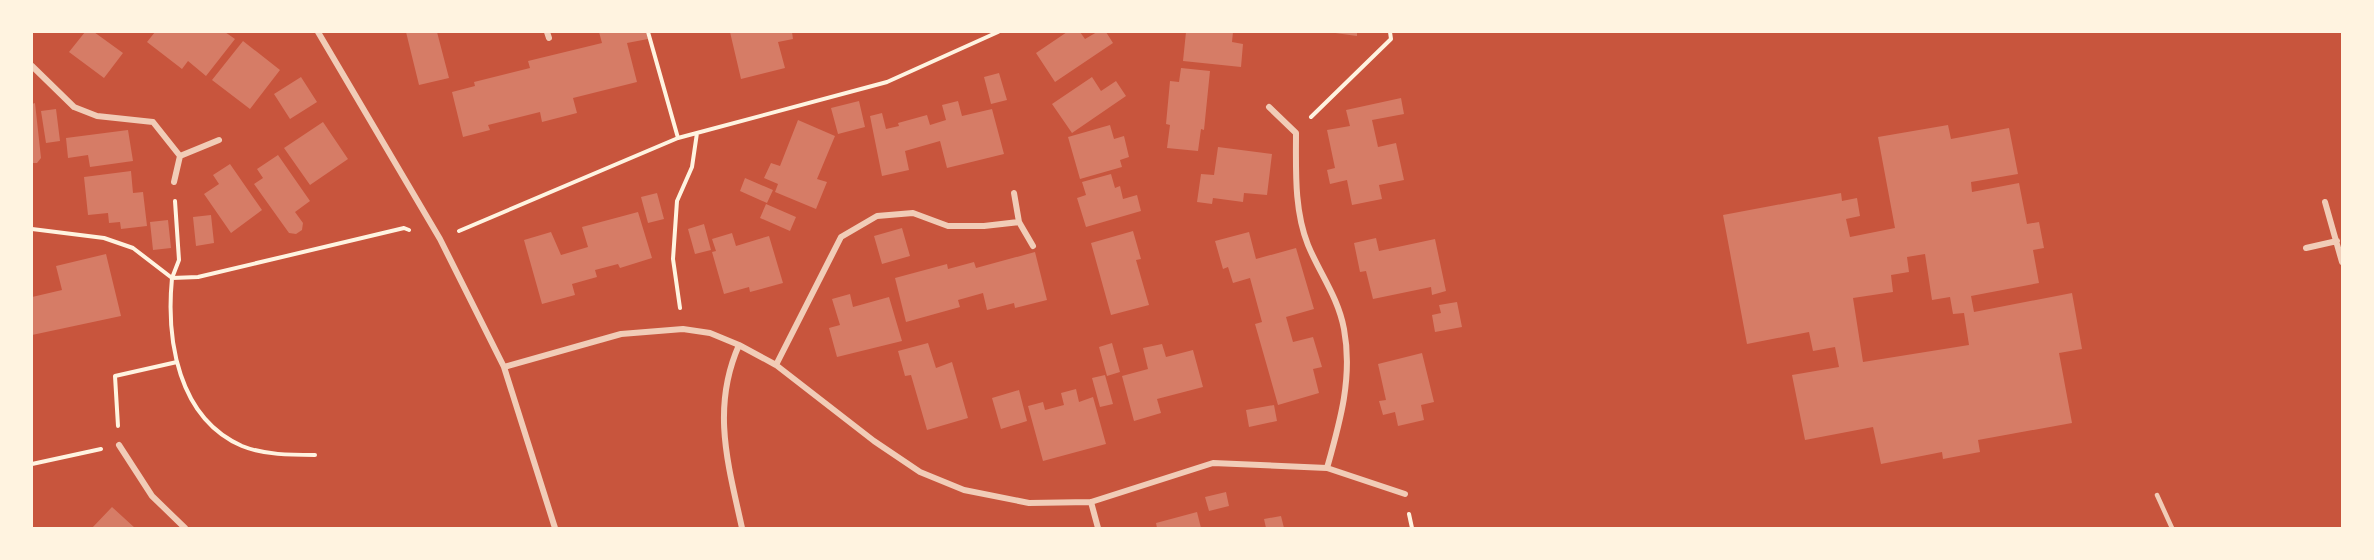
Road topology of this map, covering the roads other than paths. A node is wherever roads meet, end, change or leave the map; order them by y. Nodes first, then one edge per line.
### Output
1 (318, 32) edge
2 (32, 66) edge
3 (1269, 107) dead end
4 (219, 140) dead end
5 (180, 156) junction
6 (174, 182) road end
7 (1014, 193) dead end
8 (2325, 202) dead end
9 (1019, 222) junction
10 (2337, 242) junction
11 (1033, 246) dead end
12 (2306, 248) dead end
13 (2343, 262) edge
14 (740, 345) junction
15 (776, 365) junction
16 (504, 367) junction
17 (119, 445) road end
18 (1327, 468) junction
19 (1405, 494) dead end
20 (2157, 495) dead end
21 (1091, 502) junction
22 (185, 528) edge
23 (555, 528) edge
24 (742, 528) edge
25 (1098, 528) edge
26 (2172, 528) edge

1 - 16 street
2 - 5 street
3 - 18 street
4 - 5 street
5 - 6 street
7 - 9 street
8 - 10 street
9 - 11 street
9 - 15 street
10 - 12 street
10 - 13 street
14 - 15 street
14 - 16 street
14 - 24 street
15 - 21 street
16 - 23 street
17 - 22 street
18 - 19 street
18 - 21 street
20 - 26 lane
21 - 25 street

